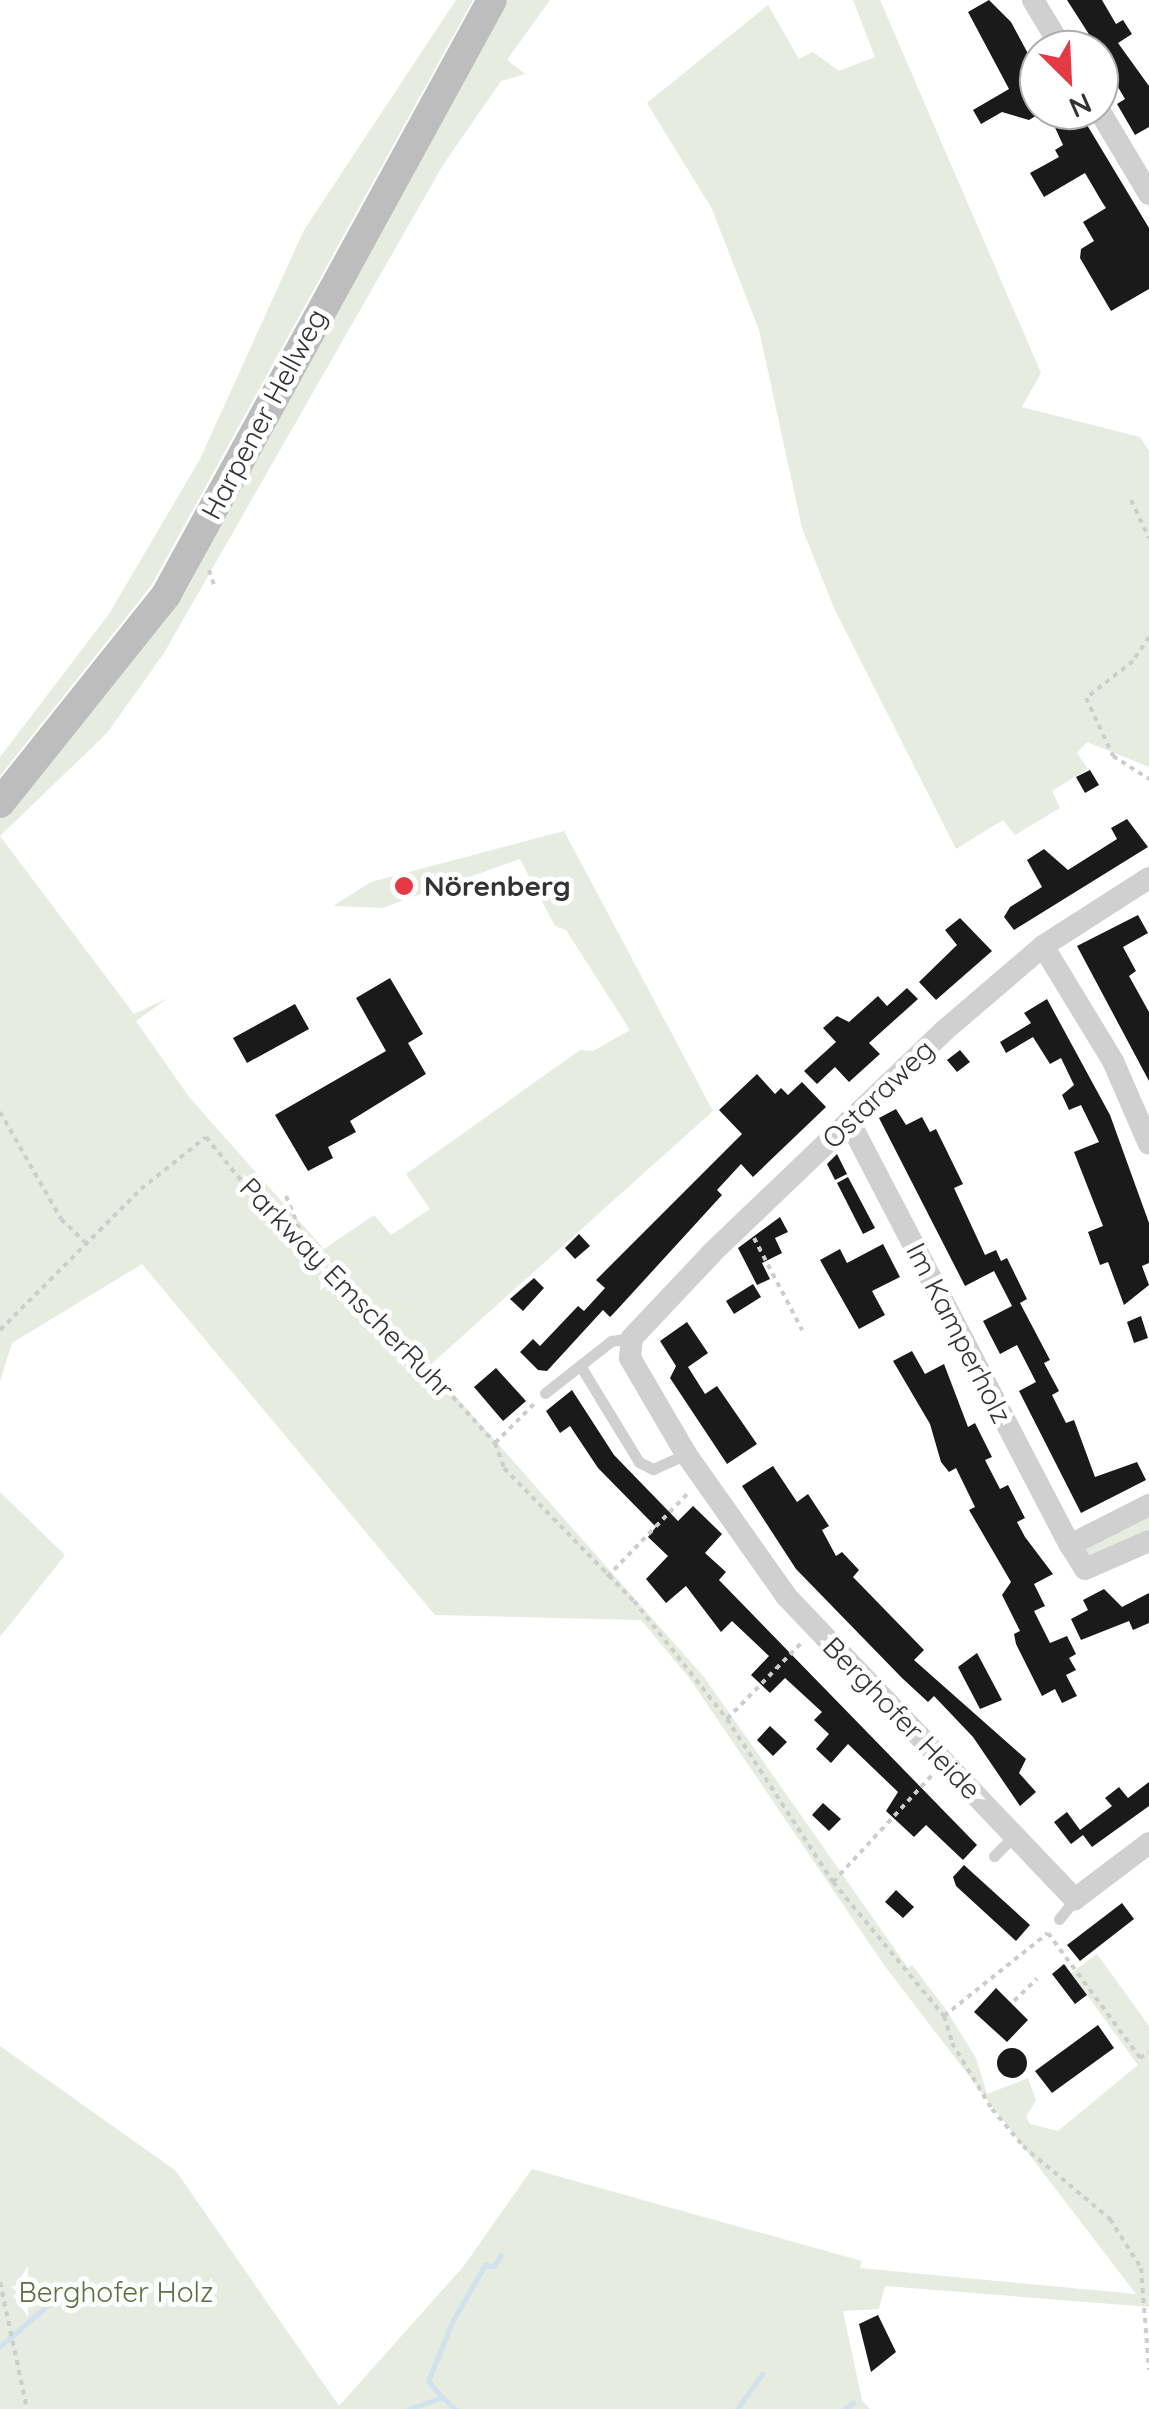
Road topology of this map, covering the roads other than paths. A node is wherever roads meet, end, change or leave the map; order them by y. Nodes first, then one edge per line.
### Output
1 (492, 0) edge
2 (1033, 0) edge
3 (1051, 30) edge
4 (1111, 130) edge
5 (1149, 194) edge
6 (0, 803) edge
7 (1149, 878) edge
8 (1043, 946) junction
9 (849, 1121) junction
10 (1149, 1144) edge
11 (632, 1338) junction
12 (581, 1367) junction
13 (544, 1393) road end
14 (686, 1454) junction
15 (1149, 1505) edge
16 (1149, 1541) edge
17 (1070, 1545) junction
18 (1014, 1836) junction
19 (1149, 1843) edge
20 (994, 1856) dead end
21 (1075, 1899) junction
22 (1058, 1919) dead end

1 - 6 street, Harpener Hellweg
2 - 3 street
4 - 5 street
7 - 8 street, Ostaraweg
8 - 9 street, Ostaraweg
8 - 10 street
9 - 11 street, Ostaraweg
9 - 17 street, Im Kamperholz
11 - 12 lane
11 - 14 street, Berghofer Heide
12 - 13 lane
12 - 14 lane
14 - 18 street, Berghofer Heide
15 - 17 street
16 - 17 street
18 - 20 lane
18 - 21 street, Berghofer Heide
19 - 21 street
21 - 22 lane

